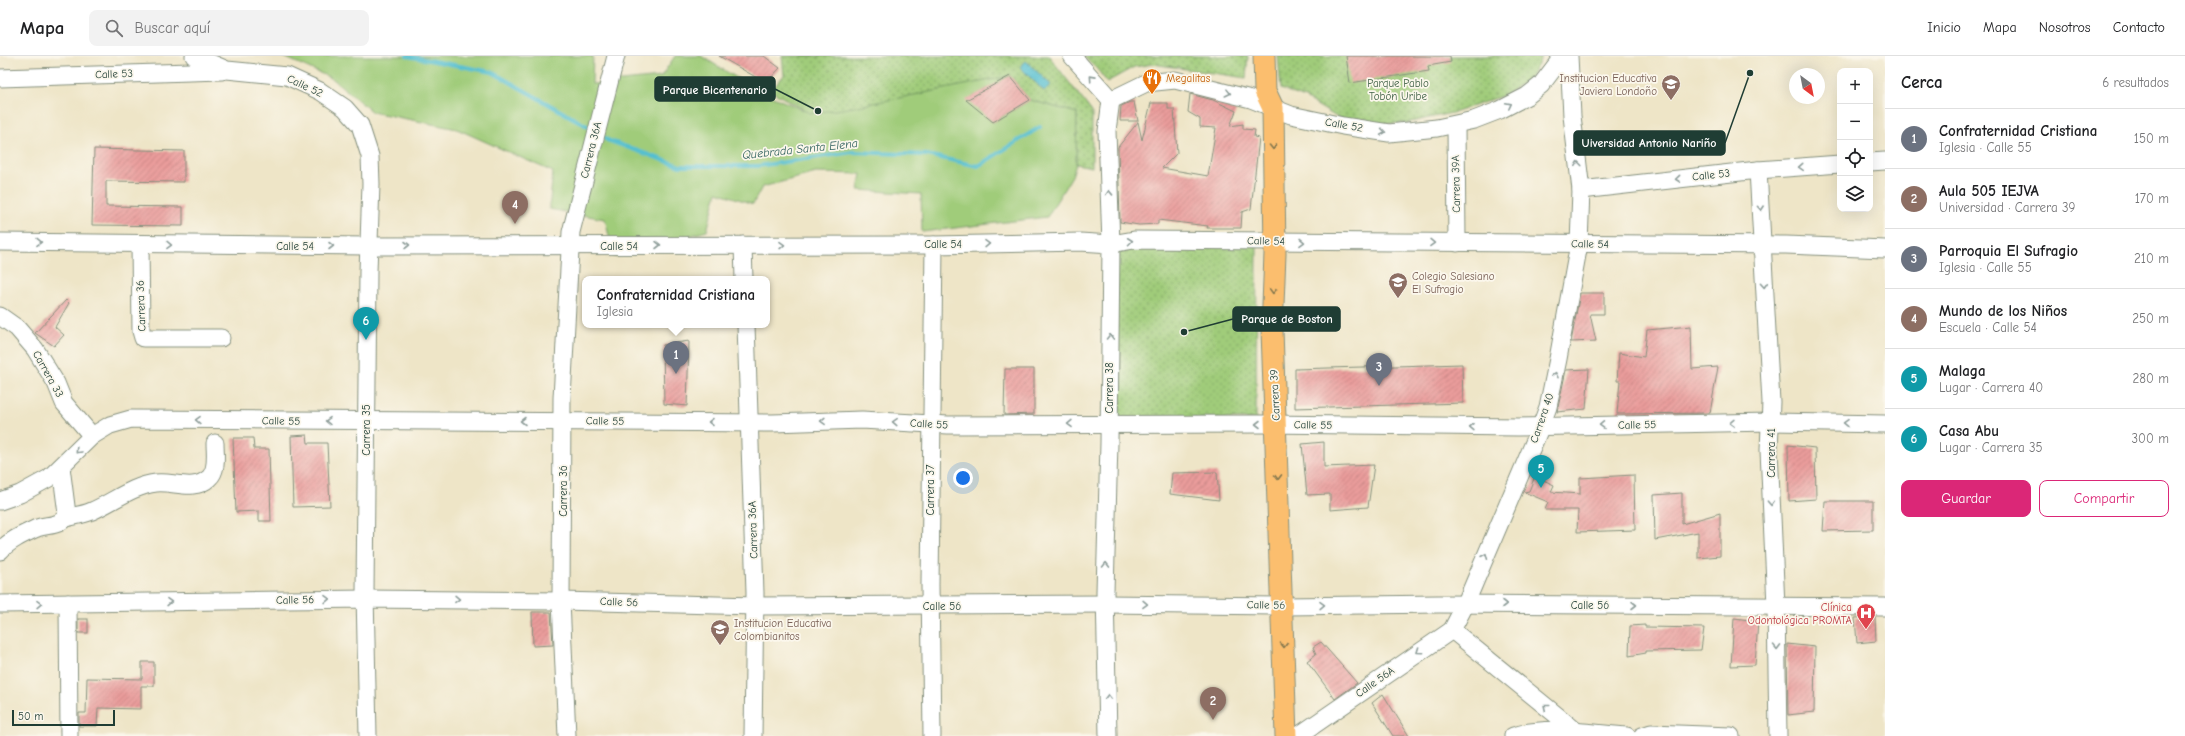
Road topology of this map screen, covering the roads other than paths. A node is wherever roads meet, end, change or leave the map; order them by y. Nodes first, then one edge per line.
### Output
1 (194, 56) edge
2 (616, 56) edge
3 (1072, 56) edge
4 (1264, 56) edge
5 (1562, 56) edge
6 (1569, 56) edge
7 (227, 70) junction
8 (0, 78) edge
9 (1111, 100) junction
10 (1273, 108) junction
11 (360, 125) joint
12 (1456, 125) junction
13 (1885, 161) edge
14 (1873, 162) edge
15 (1837, 164) edge
16 (1758, 170) junction
17 (1582, 190) junction
18 (1274, 241) junction
19 (0, 242) edge
20 (1457, 243) junction
21 (140, 244) junction
22 (934, 244) junction
23 (1110, 244) junction
24 (1578, 244) junction
25 (571, 245) junction
26 (743, 245) junction
27 (368, 246) junction
28 (1762, 246) junction
29 (1885, 249) edge
30 (744, 276) edge
31 (0, 316) edge
32 (746, 328) edge
33 (221, 338) dead end
34 (562, 421) junction
35 (366, 422) junction
36 (750, 422) junction
37 (1771, 422) junction
38 (1109, 423) junction
39 (931, 424) junction
40 (1277, 424) junction
41 (1885, 424) edge
42 (1541, 426) junction
43 (92, 436) junction
44 (215, 443) dead end
45 (61, 467) junction
46 (0, 501) edge
47 (65, 518) junction
48 (0, 551) edge
49 (366, 598) junction
50 (561, 601) junction
51 (68, 603) junction
52 (0, 604) edge
53 (1106, 604) junction
54 (1465, 605) junction
55 (755, 606) junction
56 (930, 606) junction
57 (1283, 606) junction
58 (1776, 606) junction
59 (1885, 607) edge
60 (1452, 630) junction
61 (1576, 732) junction
62 (69, 736) edge
63 (368, 736) edge
64 (567, 736) edge
65 (753, 736) edge
66 (932, 736) edge
67 (1108, 736) edge
68 (1286, 736) edge
69 (1298, 736) edge
70 (1513, 736) edge
71 (1627, 736) edge
72 (1642, 736) edge
73 (1731, 736) edge
74 (1778, 736) edge

1 - 7 street, Calle 52
2 - 25 street, Carrera 36A
9 -> 3 street
4 - 10 main road, Carrera 39
12 -> 5 street, Calle 52
17 -> 6 street, Carrera 40
7 - 8 street, Calle 53
7 - 11 street, Calle 52
9 -> 10 street, Calle 52
23 -> 9 street, Carrera 38
10 -> 12 street, Calle 52
10 -> 18 main road, Carrera 39
11 - 27 street, Carrera 35
12 - 20 street, Carrera 39A
13 - 14 street
15 -> 16 street, Calle 53
16 -> 17 street, Calle 53
16 -> 28 street, Carrera 41
17 - 24 street, Carrera 40
18 -> 20 street, Calle 54
23 -> 18 street, Calle 54
18 -> 40 main road, Carrera 39
19 -> 21 street, Calle 54
20 - 24 street, Calle 54
21 -> 27 street, Calle 54
21 - 33 street, Carrera 36
22 -> 23 street, Calle 54
26 -> 22 street, Calle 54
22 - 39 street, Carrera 37
38 -> 23 street, Carrera 38
24 - 28 street, Calle 54
42 -> 24 street, Carrera 40
25 -> 26 street, Calle 54
27 -> 25 street, Calle 54
25 - 34 street, Carrera 36
26 - 30 street
27 - 35 street, Carrera 35
28 - 29 street, Calle 54
28 -> 37 street, Carrera 41
31 - 43 street, Carrera 33
32 - 36 street, Carrera 36A
34 -> 35 street, Calle 55
36 -> 34 street, Calle 55
34 - 50 street, Carrera 36
35 -> 43 street, Calle 55
35 - 49 street, Carrera 35
39 -> 36 street, Calle 55
36 - 55 street, Carrera 36A
41 -> 37 street, Calle 55
37 -> 42 street, Calle 55
37 -> 58 street, Carrera 41
38 -> 39 street, Calle 55
40 -> 38 street, Calle 55
53 -> 38 street, Carrera 38
39 - 56 street, Carrera 37
42 -> 40 street, Calle 55
40 -> 57 main road, Carrera 39
54 -> 42 street, Carrera 40
43 -> 45 street, Calle 55
44 - 47 street
45 - 46 street, Calle 55
45 - 47 street
47 - 48 street
49 -> 50 street, Calle 56
51 -> 49 street, Calle 56
49 - 63 street, Carrera 35
50 - 55 street, Calle 56
50 - 64 street, Carrera 36
52 -> 51 street, Calle 56
51 - 62 street
53 - 56 street, Calle 56
53 -> 57 street, Calle 56
67 -> 53 street, Carrera 38
57 -> 54 street, Calle 56
54 -> 58 street, Calle 56
54 - 60 street, Carrera 40
55 - 56 street, Calle 56
55 - 65 street, Carrera 36A
56 - 66 street, Carrera 37
57 -> 68 main road, Carrera 39
58 - 59 street, Calle 56
58 -> 74 street, Carrera 41
61 -> 60 street
60 -> 69 street, Calle 56A
61 - 70 street
61 - 71 street
72 - 73 street

